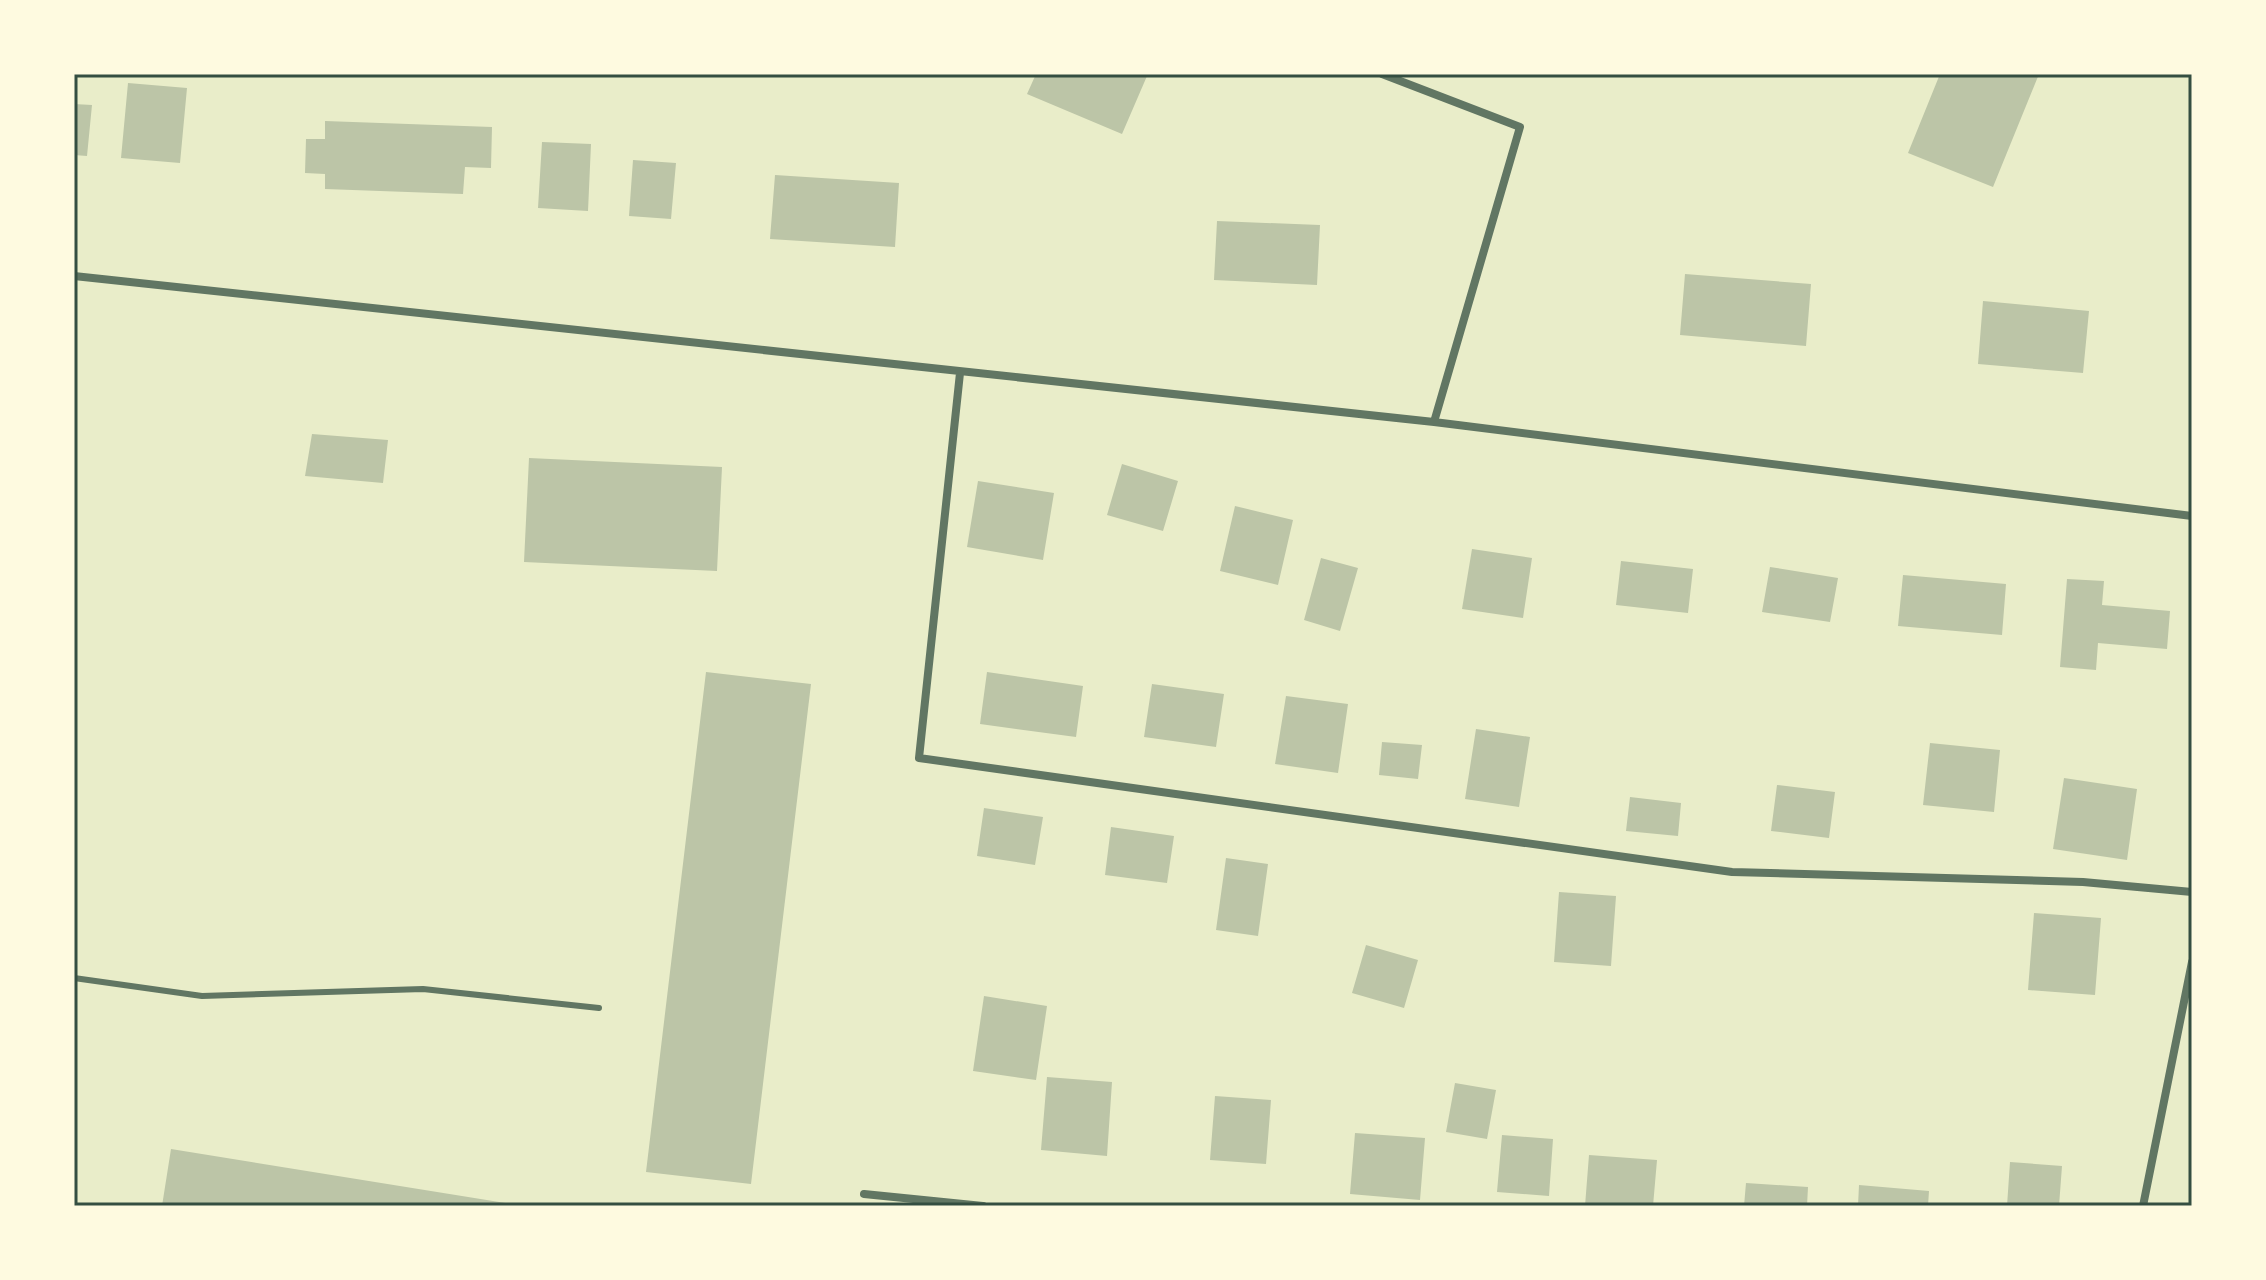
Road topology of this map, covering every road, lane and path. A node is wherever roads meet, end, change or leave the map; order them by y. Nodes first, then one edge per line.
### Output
1 (1382, 74) edge
2 (74, 276) edge
3 (960, 373) junction
4 (1434, 422) junction
5 (2192, 516) edge
6 (2192, 892) edge
7 (2191, 967) edge
8 (74, 978) edge
9 (599, 1008) dead end
10 (864, 1194) dead end
11 (983, 1206) edge
12 (2143, 1206) edge

1 - 4 street
2 - 3 street
3 - 4 street
3 - 6 street
4 - 5 street
7 - 12 street
8 - 9 lane
10 - 11 street

